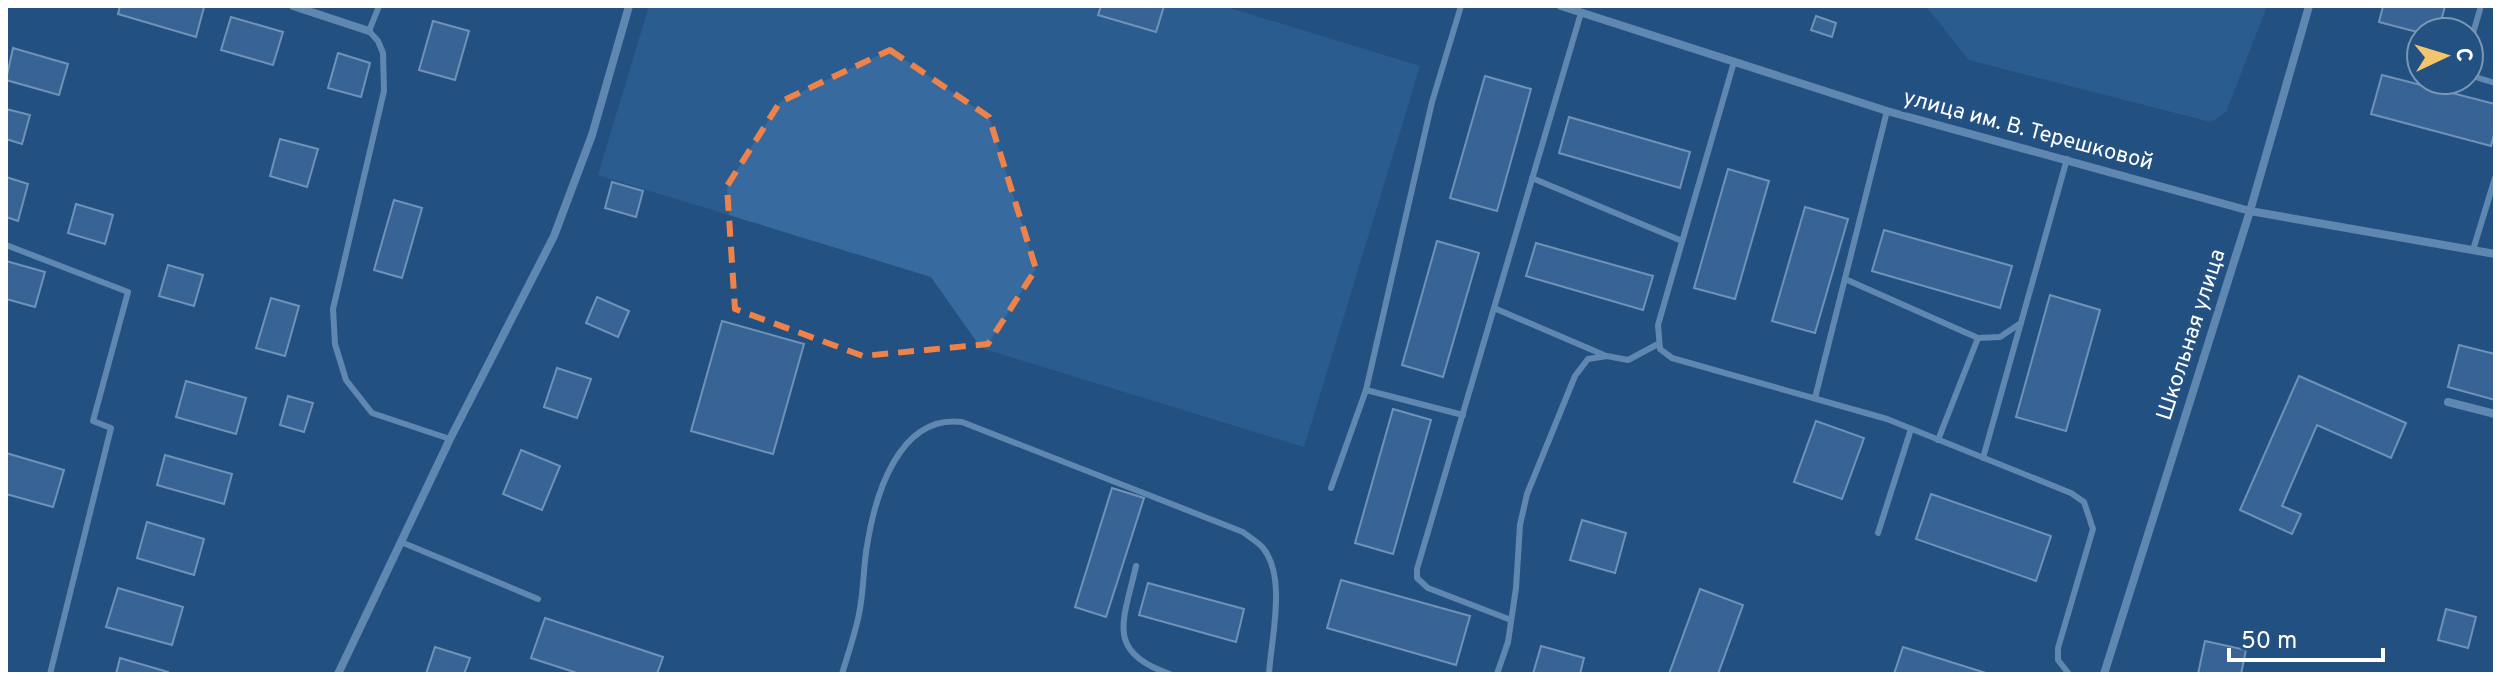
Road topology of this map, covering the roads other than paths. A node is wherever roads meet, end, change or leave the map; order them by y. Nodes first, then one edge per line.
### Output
1 (293, 6) edge
2 (379, 6) edge
3 (629, 6) edge
4 (1461, 6) edge
5 (1562, 6) edge
6 (2309, 6) edge
7 (1581, 13) junction
8 (369, 31) junction
9 (1734, 62) junction
10 (1887, 111) junction
11 (2067, 159) junction
12 (1532, 178) junction
13 (2495, 178) edge
14 (2250, 211) junction
15 (1682, 241) junction
16 (6, 245) edge
17 (2473, 250) junction
18 (2495, 254) edge
19 (1845, 279) junction
20 (1494, 308) junction
21 (2021, 323) junction
22 (1978, 338) junction
23 (1658, 344) junction
24 (1607, 356) junction
25 (1366, 390) junction
26 (1815, 398) junction
27 (2448, 402) dead end
28 (2495, 414) edge
29 (1463, 415) junction
30 (1911, 429) junction
31 (450, 439) junction
32 (1938, 440) junction
33 (1983, 458) junction
34 (1331, 488) dead end
35 (1878, 533) dead end
36 (401, 542) junction
37 (1136, 566) dead end
38 (538, 599) dead end
39 (1511, 620) junction
40 (50, 674) edge
41 (338, 674) edge
42 (842, 674) edge
43 (1170, 674) edge
44 (1269, 674) edge
45 (1497, 674) edge
46 (2069, 674) edge
47 (2104, 674) edge

1 - 8 street
2 - 8 lane
3 - 31 street
4 - 25 lane
5 - 7 street, улица им. В. Терешковой
6 - 14 street, Школьная улица
7 - 9 street, улица им. В. Терешковой
7 - 12 lane
8 - 31 lane
9 - 10 street, улица им. В. Терешковой
9 - 15 lane
10 - 11 street, улица им. В. Терешковой
10 - 19 lane
11 - 14 street, улица им. В. Терешковой
11 - 21 lane
12 - 15 lane
12 - 20 lane
13 - 17 lane
14 - 17 street, улица им. В. Терешковой
14 - 47 street, Школьная улица
15 - 23 lane
16 - 40 lane
17 - 18 street, улица им. В. Терешковой
19 - 22 lane
19 - 26 lane
20 - 24 lane
20 - 29 lane
21 - 22 lane
21 - 33 lane
22 - 32 lane
23 - 24 lane
23 - 26 lane
24 - 39 lane
25 - 29 lane
25 - 34 lane
26 - 30 lane
27 - 28 street
29 - 39 lane
30 - 32 lane
30 - 35 lane
31 - 36 street
32 - 33 lane
33 - 46 lane
36 - 38 lane
36 - 41 street
37 - 43 lane
39 - 45 lane
42 - 44 lane

